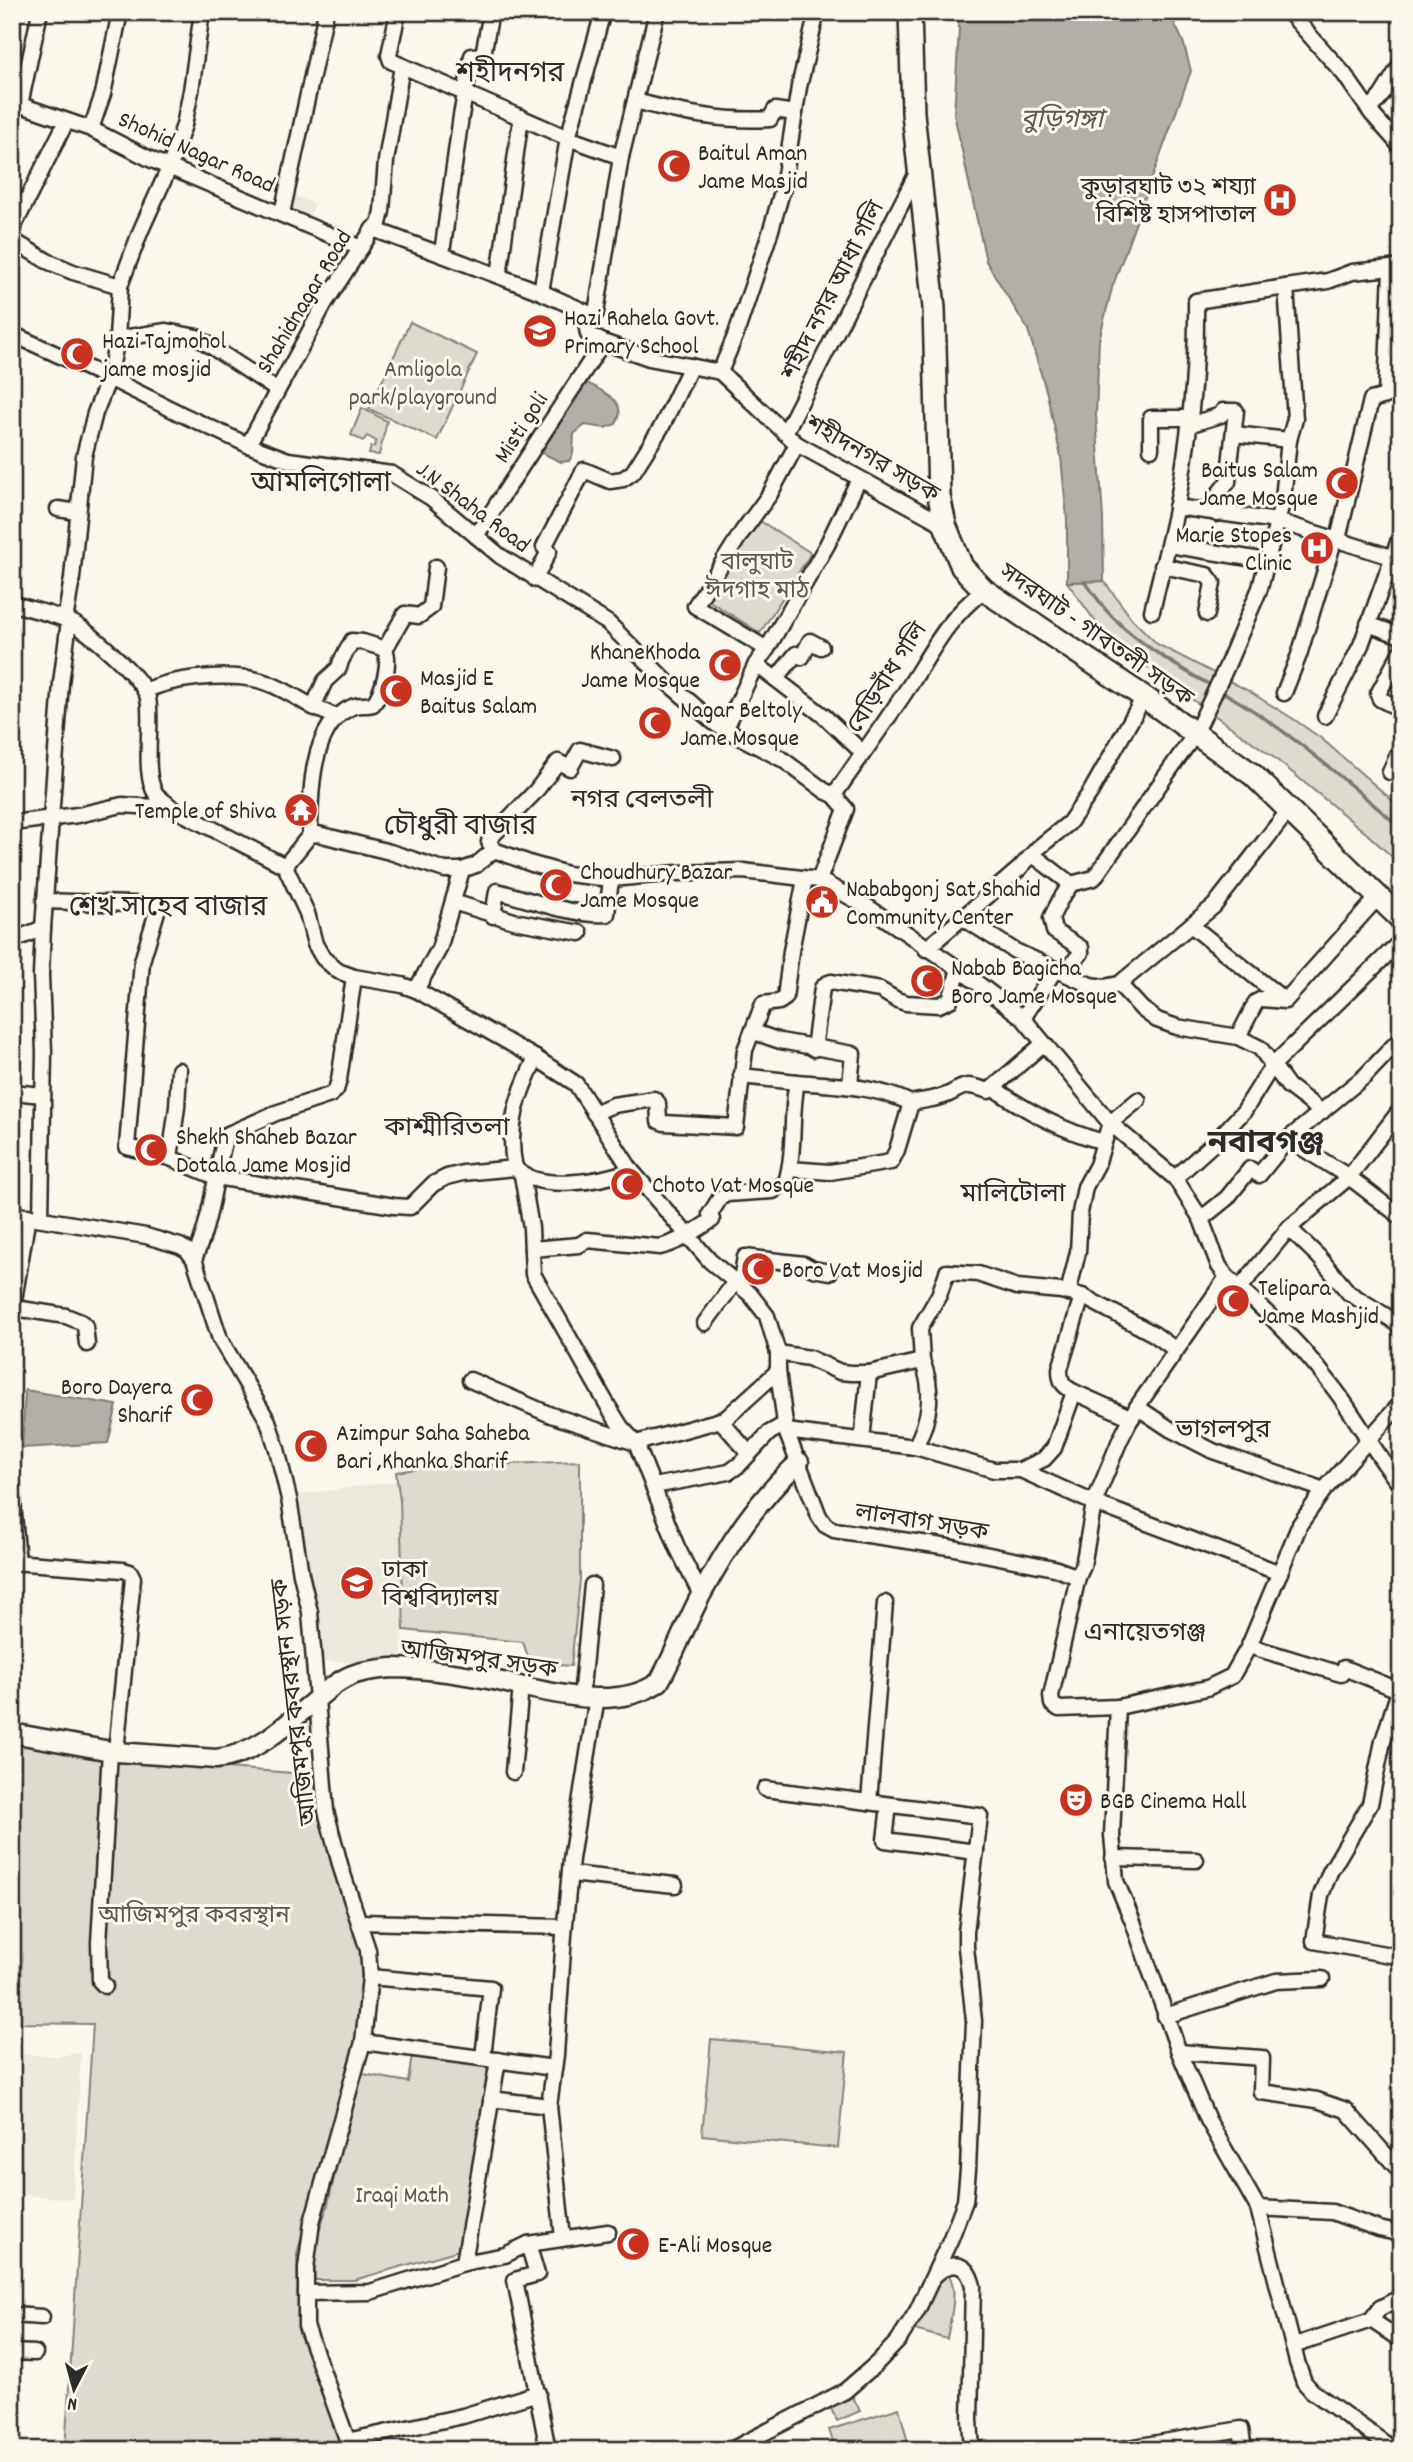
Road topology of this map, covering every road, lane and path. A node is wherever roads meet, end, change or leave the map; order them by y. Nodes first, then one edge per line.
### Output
1 (40, 12) edge
2 (120, 12) edge
3 (202, 12) edge
4 (326, 12) edge
5 (398, 12) edge
6 (491, 12) edge
7 (603, 12) edge
8 (657, 12) edge
9 (817, 12) edge
10 (910, 12) edge
11 (1289, 12) edge
12 (1401, 64) edge
13 (402, 66) junction
14 (465, 92) junction
15 (635, 101) junction
16 (16, 104) edge
17 (1370, 109) junction
18 (795, 113) junction
19 (521, 117) junction
20 (66, 122) junction
21 (92, 129) junction
22 (568, 138) junction
23 (1401, 147) edge
24 (621, 157) junction
25 (170, 166) junction
26 (920, 167) junction
27 (282, 213) junction
28 (373, 229) junction
29 (12, 230) edge
30 (12, 240) edge
31 (361, 248) junction
32 (442, 253) junction
33 (1396, 269) edge
34 (499, 276) junction
35 (120, 286) junction
36 (1286, 287) junction
37 (541, 292) junction
38 (583, 311) junction
39 (12, 334) edge
40 (117, 339) junction
41 (603, 342) junction
42 (691, 366) junction
43 (720, 372) junction
44 (109, 378) junction
45 (277, 390) junction
46 (1189, 418) junction
47 (785, 433) junction
48 (1234, 434) junction
49 (1289, 440) junction
50 (797, 444) junction
51 (248, 445) junction
52 (1151, 449) dead end
53 (859, 480) junction
54 (1177, 507) junction
55 (58, 509) dead end
56 (78, 512) junction
57 (1217, 514) junction
58 (1277, 521) junction
59 (944, 525) junction
60 (1401, 534) edge
61 (475, 536) junction
62 (1335, 538) junction
63 (1169, 545) junction
64 (1255, 559) dead end
65 (1396, 559) edge
66 (1162, 566) junction
67 (436, 567) dead end
68 (535, 579) junction
69 (984, 590) junction
70 (12, 603) edge
71 (1152, 611) dead end
72 (1207, 614) dead end
73 (67, 618) junction
74 (1368, 624) junction
75 (1401, 636) edge
76 (821, 648) dead end
77 (385, 649) junction
78 (767, 649) junction
79 (1401, 651) edge
80 (756, 664) junction
81 (776, 679) junction
82 (145, 691) junction
83 (1284, 693) dead end
84 (1144, 697) junction
85 (1394, 706) dead end
86 (313, 707) junction
87 (1325, 716) dead end
88 (337, 717) junction
89 (1198, 729) junction
90 (725, 730) junction
91 (1401, 747) edge
92 (863, 753) junction
93 (613, 759) dead end
94 (1390, 772) dead end
95 (834, 795) junction
96 (172, 808) junction
97 (1289, 810) junction
98 (50, 819) junction
99 (12, 823) edge
100 (310, 835) junction
101 (495, 850) junction
102 (1033, 855) junction
103 (285, 866) junction
104 (462, 870) junction
105 (618, 879) junction
106 (812, 880) junction
107 (1071, 884) junction
108 (1379, 896) junction
109 (44, 901) junction
110 (453, 902) junction
111 (493, 916) junction
112 (963, 918) junction
113 (1401, 919) edge
114 (1191, 925) junction
115 (43, 928) junction
116 (580, 933) dead end
117 (14, 940) dead end
118 (1401, 941) edge
119 (926, 948) junction
120 (959, 969) junction
121 (1055, 970) junction
122 (354, 977) junction
123 (1119, 985) junction
124 (416, 990) junction
125 (1285, 1001) junction
126 (1023, 1018) junction
127 (754, 1032) junction
128 (1238, 1037) junction
129 (1401, 1038) edge
130 (1044, 1044) junction
131 (814, 1049) junction
132 (536, 1058) junction
133 (1272, 1066) junction
134 (179, 1070) dead end
135 (741, 1076) junction
136 (797, 1082) junction
137 (850, 1085) junction
138 (993, 1088) junction
139 (12, 1092) edge
140 (43, 1095) junction
141 (1138, 1100) dead end
142 (911, 1103) junction
143 (1401, 1109) edge
144 (1322, 1112) junction
145 (594, 1113) junction
146 (1110, 1123) junction
147 (1288, 1139) junction
148 (1104, 1142) junction
149 (170, 1158) junction
150 (790, 1169) junction
151 (631, 1170) junction
152 (518, 1172) junction
153 (216, 1177) junction
154 (1349, 1177) junction
155 (1175, 1178) junction
156 (42, 1191) junction
157 (25, 1216) edge
158 (1401, 1217) edge
159 (1201, 1219) junction
160 (1289, 1228) junction
161 (689, 1236) junction
162 (533, 1248) junction
163 (194, 1259) junction
164 (830, 1272) dead end
165 (1227, 1277) junction
166 (735, 1282) junction
167 (1240, 1288) junction
168 (1075, 1295) junction
169 (13, 1310) edge
170 (705, 1323) dead end
171 (1401, 1328) edge
172 (87, 1344) dead end
173 (1176, 1349) junction
174 (778, 1353) junction
175 (922, 1361) junction
176 (778, 1371) junction
177 (869, 1373) junction
178 (470, 1380) dead end
179 (1074, 1392) junction
180 (1401, 1403) edge
181 (1135, 1412) junction
182 (720, 1420) junction
183 (786, 1427) junction
184 (862, 1440) junction
185 (1369, 1441) junction
186 (636, 1443) junction
187 (915, 1447) junction
188 (749, 1453) junction
189 (797, 1458) junction
190 (1021, 1470) junction
191 (654, 1486) junction
192 (1401, 1486) edge
193 (12, 1489) edge
194 (1324, 1490) junction
195 (1094, 1503) junction
196 (15, 1562) edge
197 (1280, 1573) junction
198 (1078, 1577) junction
199 (592, 1585) dead end
200 (699, 1591) junction
201 (886, 1603) dead end
202 (1249, 1646) junction
203 (521, 1686) junction
204 (1400, 1691) edge
205 (587, 1694) junction
206 (316, 1695) junction
207 (1118, 1707) junction
208 (12, 1722) edge
209 (12, 1733) edge
210 (115, 1748) junction
211 (513, 1773) dead end
212 (765, 1789) dead end
213 (869, 1801) junction
214 (889, 1805) junction
215 (976, 1852) junction
216 (1113, 1858) junction
217 (1196, 1860) dead end
218 (570, 1874) junction
219 (675, 1885) dead end
220 (359, 1922) junction
221 (565, 1927) junction
222 (1401, 1957) edge
223 (370, 1977) junction
224 (1322, 1979) dead end
225 (105, 1986) dead end
226 (1165, 2016) junction
227 (363, 2042) junction
228 (1179, 2052) junction
229 (483, 2057) junction
230 (498, 2060) junction
231 (554, 2068) junction
232 (491, 2099) junction
233 (549, 2106) junction
234 (1401, 2172) edge
235 (1258, 2208) junction
236 (608, 2232) dead end
237 (1401, 2234) edge
238 (563, 2238) junction
239 (527, 2245) junction
240 (464, 2263) junction
241 (930, 2279) junction
242 (306, 2293) junction
243 (1401, 2297) edge
244 (12, 2315) edge
245 (41, 2317) dead end
246 (1371, 2320) junction
247 (1401, 2340) edge
248 (1293, 2346) junction
249 (12, 2353) edge
250 (35, 2353) dead end
251 (538, 2393) junction
252 (349, 2445) edge
253 (548, 2450) edge
254 (731, 2450) edge
255 (972, 2450) edge
256 (1116, 2450) edge
257 (1244, 2450) edge
258 (1394, 2450) edge

1 - 16 street
2 - 21 street
3 - 25 street
4 - 27 street
5 - 13 street
6 - 14 street
7 - 22 street
8 - 15 street
9 - 18 street
10 - 26 highway, সদরঘাট - গাবতলী সড়ক
11 - 17 street
12 - 17 street
13 - 14 street
13 - 28 street
14 - 19 street
14 - 32 street
15 - 18 street
15 - 24 street
16 - 20 street, Shohid Nagar Road
17 - 23 street
18 - 43 street
19 - 22 street
19 - 34 street
20 - 21 street, Shohid Nagar Road
20 - 29 street
21 - 25 street, Shohid Nagar Road
22 - 24 street
22 - 37 street
24 - 38 street
25 - 27 street, Shohid Nagar Road
25 - 35 street
26 - 47 street, শহীদ নগর আধা গলি
26 - 59 highway, সদরঘাট - গাবতলী সড়ক
27 - 31 street, Shohid Nagar Road
28 - 31 street, Shahidnagar Road
28 - 32 street, Shahidnagar Road
30 - 35 street
31 - 45 street, Shahidnagar Road
32 - 34 street, Shahidnagar Road
33 - 36 street
33 - 62 street
34 - 37 street, Shahidnagar Road
35 - 40 street
36 - 46 street
36 - 49 street
37 - 38 street, Shahidnagar Road
38 - 41 street
39 - 44 street, J.N Shaha Road
40 - 44 street
40 - 45 street
41 - 42 street
41 - 61 street, Misti goli
42 - 43 street
42 - 68 street
43 - 47 street, শহীদনগর সড়ক
44 - 51 street, J.N Shaha Road
44 - 56 street
45 - 51 street, Shahidnagar Road
46 - 48 street
46 - 52 street
46 - 54 street
47 - 50 street, শহীদনগর সড়ক
48 - 49 street
48 - 57 street
49 - 58 street
50 - 53 street, শহীদনগর সড়ক
50 - 78 street
51 - 61 street, J.N Shaha Road
53 - 59 street, শহীদনগর সড়ক
53 - 78 street
54 - 57 street
54 - 63 street
55 - 56 street
56 - 73 street
57 - 58 street
58 - 62 street
58 - 89 street
59 - 69 highway, সদরঘাট - গাবতলী সড়ক
60 - 65 street
61 - 68 street, J.N Shaha Road
62 - 65 street
62 - 83 street
63 - 64 street
63 - 66 street
65 - 74 street
66 - 71 street
66 - 72 street
67 - 77 street
68 - 90 street, J.N Shaha Road
69 - 84 highway, সদরঘাট - গাবতলী সড়ক
69 - 92 street, বেড়িবাঁধ গলি
70 - 73 street
73 - 82 street
73 - 98 street
74 - 75 street
74 - 87 street
76 - 81 street
77 - 86 street
77 - 88 street
78 - 80 street
79 - 85 street
80 - 81 street
80 - 90 street
81 - 92 street
82 - 86 street
82 - 96 street
84 - 89 highway, সদরঘাট - গাবতলী সড়ক
84 - 102 street
86 - 88 street
88 - 100 street
89 - 97 highway, সদরঘাট - গাবতলী সড়ক
89 - 107 street
90 - 95 street, J.N Shaha Road
91 - 94 street
92 - 95 street, বেড়িবাঁধ গলি
93 - 101 street
95 - 106 street
96 - 98 street
96 - 103 street
97 - 108 highway, সদরঘাট - গাবতলী সড়ক
97 - 114 street
98 - 99 street
98 - 109 street
100 - 103 street
100 - 104 street
101 - 104 street
101 - 105 street
102 - 107 street
102 - 112 street
103 - 122 street
104 - 110 street
105 - 106 street
105 - 111 street
106 - 119 street
106 - 127 street
107 - 121 street
108 - 113 highway, সদরঘাট - গাবতলী সড়ক
108 - 125 street
109 - 115 street
109 - 149 street
110 - 111 street
110 - 124 street
111 - 116 street
112 - 119 street
112 - 121 street
114 - 123 street
114 - 125 street
115 - 117 street
115 - 140 street
118 - 133 street
119 - 120 street
120 - 126 street
120 - 131 street
121 - 123 street
121 - 126 street
122 - 124 street
122 - 153 street
123 - 128 street
124 - 132 street
125 - 128 street
126 - 130 street
127 - 131 street
127 - 135 street
128 - 133 street
129 - 144 street
130 - 138 street
130 - 146 street
131 - 137 street
132 - 145 street, লালবাগ সড়ক
132 - 152 street
133 - 144 street
133 - 155 street
134 - 149 street
135 - 136 street
135 - 145 street
136 - 137 street
136 - 150 street
137 - 142 street
138 - 142 street
138 - 148 street
139 - 140 street
140 - 156 street
141 - 146 street
142 - 150 street
143 - 154 street
144 - 147 street
145 - 151 street, লালবাগ সড়ক
146 - 148 street
146 - 155 street
147 - 154 street
147 - 159 street
148 - 168 street
149 - 153 street
150 - 161 street
151 - 152 street
151 - 161 street, লালবাগ সড়ক
152 - 153 street
152 - 162 street
153 - 163 street
154 - 158 street
154 - 160 street
155 - 159 street
156 - 157 street
156 - 157 street
157 - 163 street
157 - 169 street
159 - 165 street
160 - 167 street
160 - 171 street
161 - 162 street
161 - 166 street, লালবাগ সড়ক
162 - 186 street
163 - 206 street, আজিমপুর কবরস্থান সড়ক
164 - 166 street
165 - 167 street
165 - 173 street
166 - 170 street
166 - 174 street, লালবাগ সড়ক
167 - 185 street
168 - 173 street
168 - 175 street
168 - 179 street
169 - 172 street
173 - 181 street
174 - 176 street, লালবাগ সড়ক
174 - 177 street
175 - 177 street
175 - 187 street
176 - 182 street
176 - 183 street, লালবাগ সড়ক
177 - 184 street
178 - 186 street
179 - 181 street
179 - 190 street
180 - 185 street
181 - 194 street
181 - 195 street
182 - 186 street
182 - 188 street
183 - 184 street
183 - 188 street
183 - 189 street, লালবাগ সড়ক
184 - 187 street
185 - 192 street
185 - 194 street
186 - 191 street
187 - 190 street
188 - 191 street
189 - 198 street, লালবাগ সড়ক
189 - 200 main road, আজিমপুর সড়ক
190 - 195 street
191 - 200 street
193 - 196 street
194 - 197 street
195 - 197 street
195 - 198 street
196 - 210 street
197 - 202 street
198 - 207 street
199 - 205 street
200 - 205 main road, আজিমপুর সড়ক
201 - 213 street
202 - 204 street
202 - 207 street
203 - 205 main road, আজিমপুর সড়ক
203 - 206 main road, আজিমপুর সড়ক
203 - 211 street
204 - 222 street
205 - 206 main road, আজিমপুর সড়ক
205 - 218 street
206 - 210 main road, আজিমপুর সড়ক
206 - 220 street, আজিমপুর কবরস্থান সড়ক
207 - 216 street
208 - 210 main road, আজিমপুর সড়ক
209 - 210 main road, আজিমপুর সড়ক
210 - 225 street
212 - 213 street
213 - 214 street
214 - 215 street
214 - 215 street
215 - 241 street
216 - 217 street
216 - 226 street
218 - 219 street
218 - 221 street
220 - 221 street
220 - 223 street, আজিমপুর কবরস্থান সড়ক
221 - 231 street
223 - 227 street, আজিমপুর কবরস্থান সড়ক
223 - 229 street
224 - 226 street
226 - 228 street
227 - 229 street
227 - 242 street, আজিমপুর কবরস্থান সড়ক
228 - 234 street
228 - 235 street
229 - 230 street
230 - 231 street
230 - 232 street
231 - 233 street
232 - 233 street
232 - 240 street
233 - 238 street
235 - 237 street
235 - 248 street
236 - 238 street
238 - 239 street
239 - 240 street
239 - 251 street
240 - 242 street
241 - 254 street
241 - 255 street
242 - 252 street, আজিমপুর কবরস্থান সড়ক
243 - 246 street
244 - 245 street
246 - 247 street
246 - 248 street
248 - 258 street
249 - 250 street
251 - 252 street
251 - 253 street
256 - 257 street

